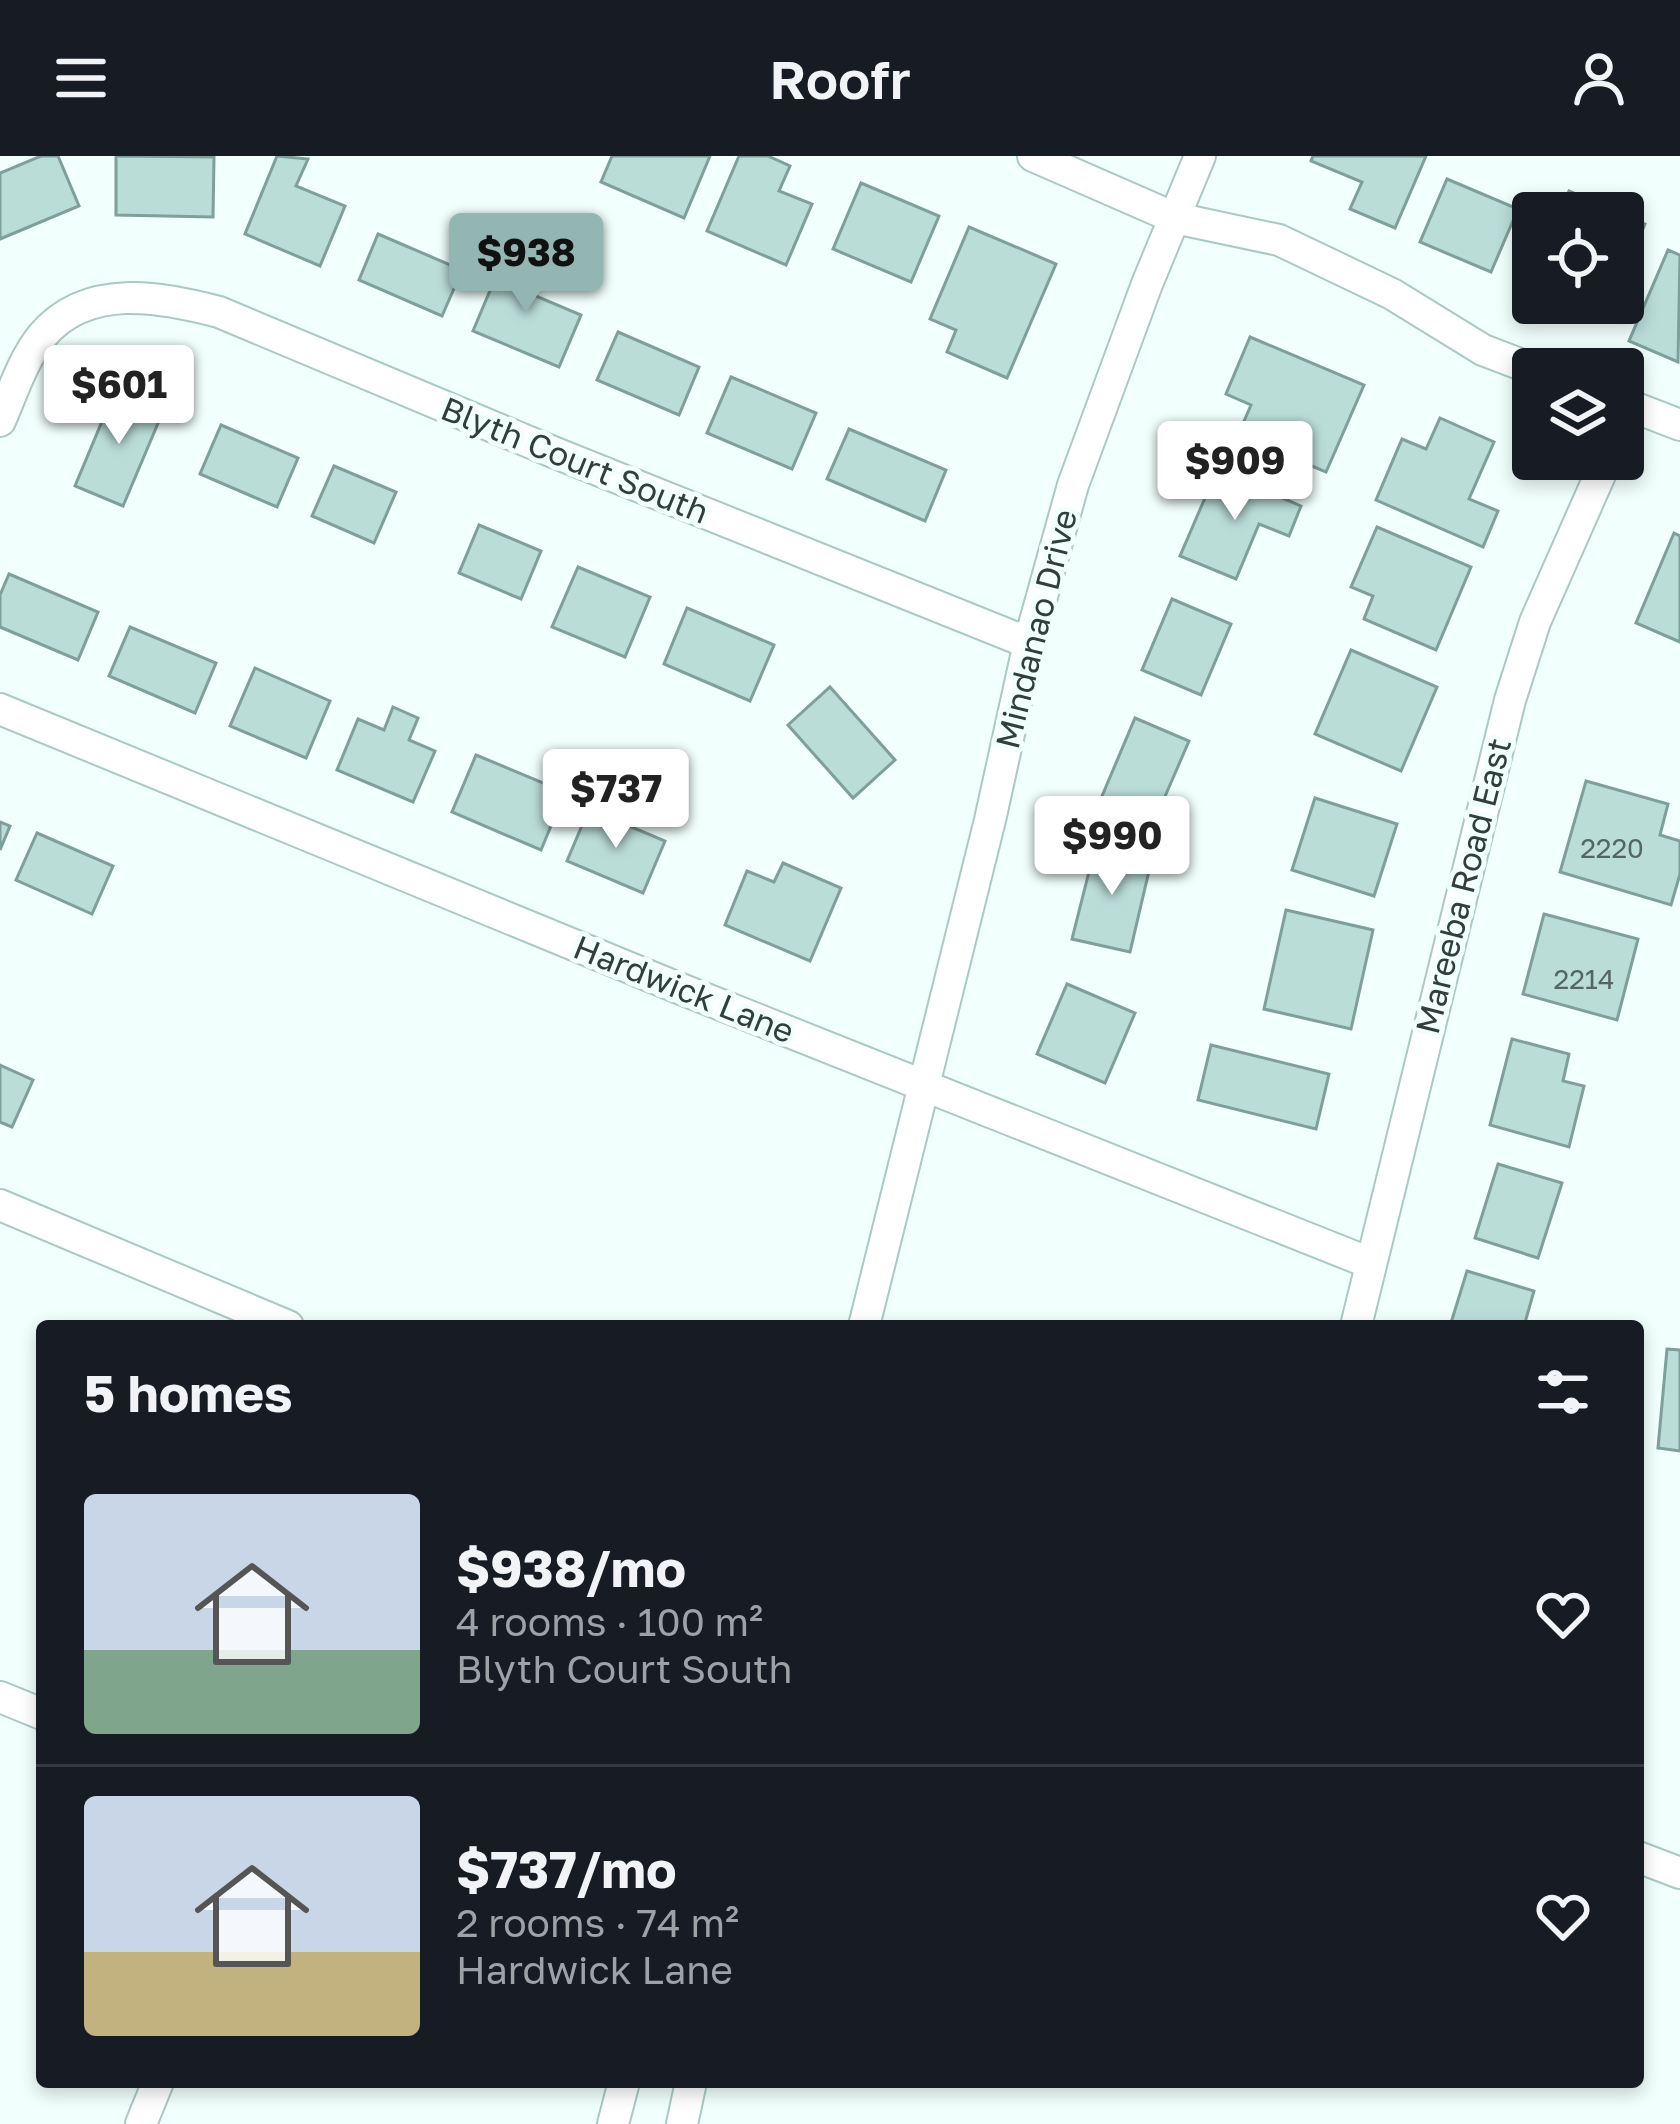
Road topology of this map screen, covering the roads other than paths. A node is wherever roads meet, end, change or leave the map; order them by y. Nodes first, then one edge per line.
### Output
1 (1033, 156) edge
2 (1200, 156) edge
3 (1174, 218) junction
4 (1512, 361) edge
5 (1644, 416) edge
6 (0, 421) edge
7 (1680, 425) edge
8 (1598, 480) edge
9 (1029, 643) junction
10 (0, 710) edge
11 (925, 1086) junction
12 (0, 1205) edge
13 (1370, 1263) junction
14 (274, 1320) edge
15 (866, 1320) edge
16 (1357, 1320) edge
17 (0, 1697) edge
18 (36, 1712) edge
19 (1644, 1859) edge
20 (1680, 1874) edge
21 (156, 2088) edge
22 (622, 2088) edge
23 (690, 2088) edge
24 (141, 2124) edge
25 (613, 2124) edge
26 (682, 2124) edge

1 - 3 street
2 - 3 street, Mindanao Drive
3 - 4 street
3 - 9 street, Mindanao Drive
5 - 7 street
6 - 9 street, Blyth Court South
8 - 13 street, Mareeba Road East
9 - 11 street, Mindanao Drive
10 - 11 street, Hardwick Lane
11 - 13 street, Hardwick Lane
11 - 15 street, Mindanao Drive
12 - 14 street
13 - 16 street, Mareeba Road East
17 - 18 street
19 - 20 street
21 - 24 street
22 - 25 street
23 - 26 street

